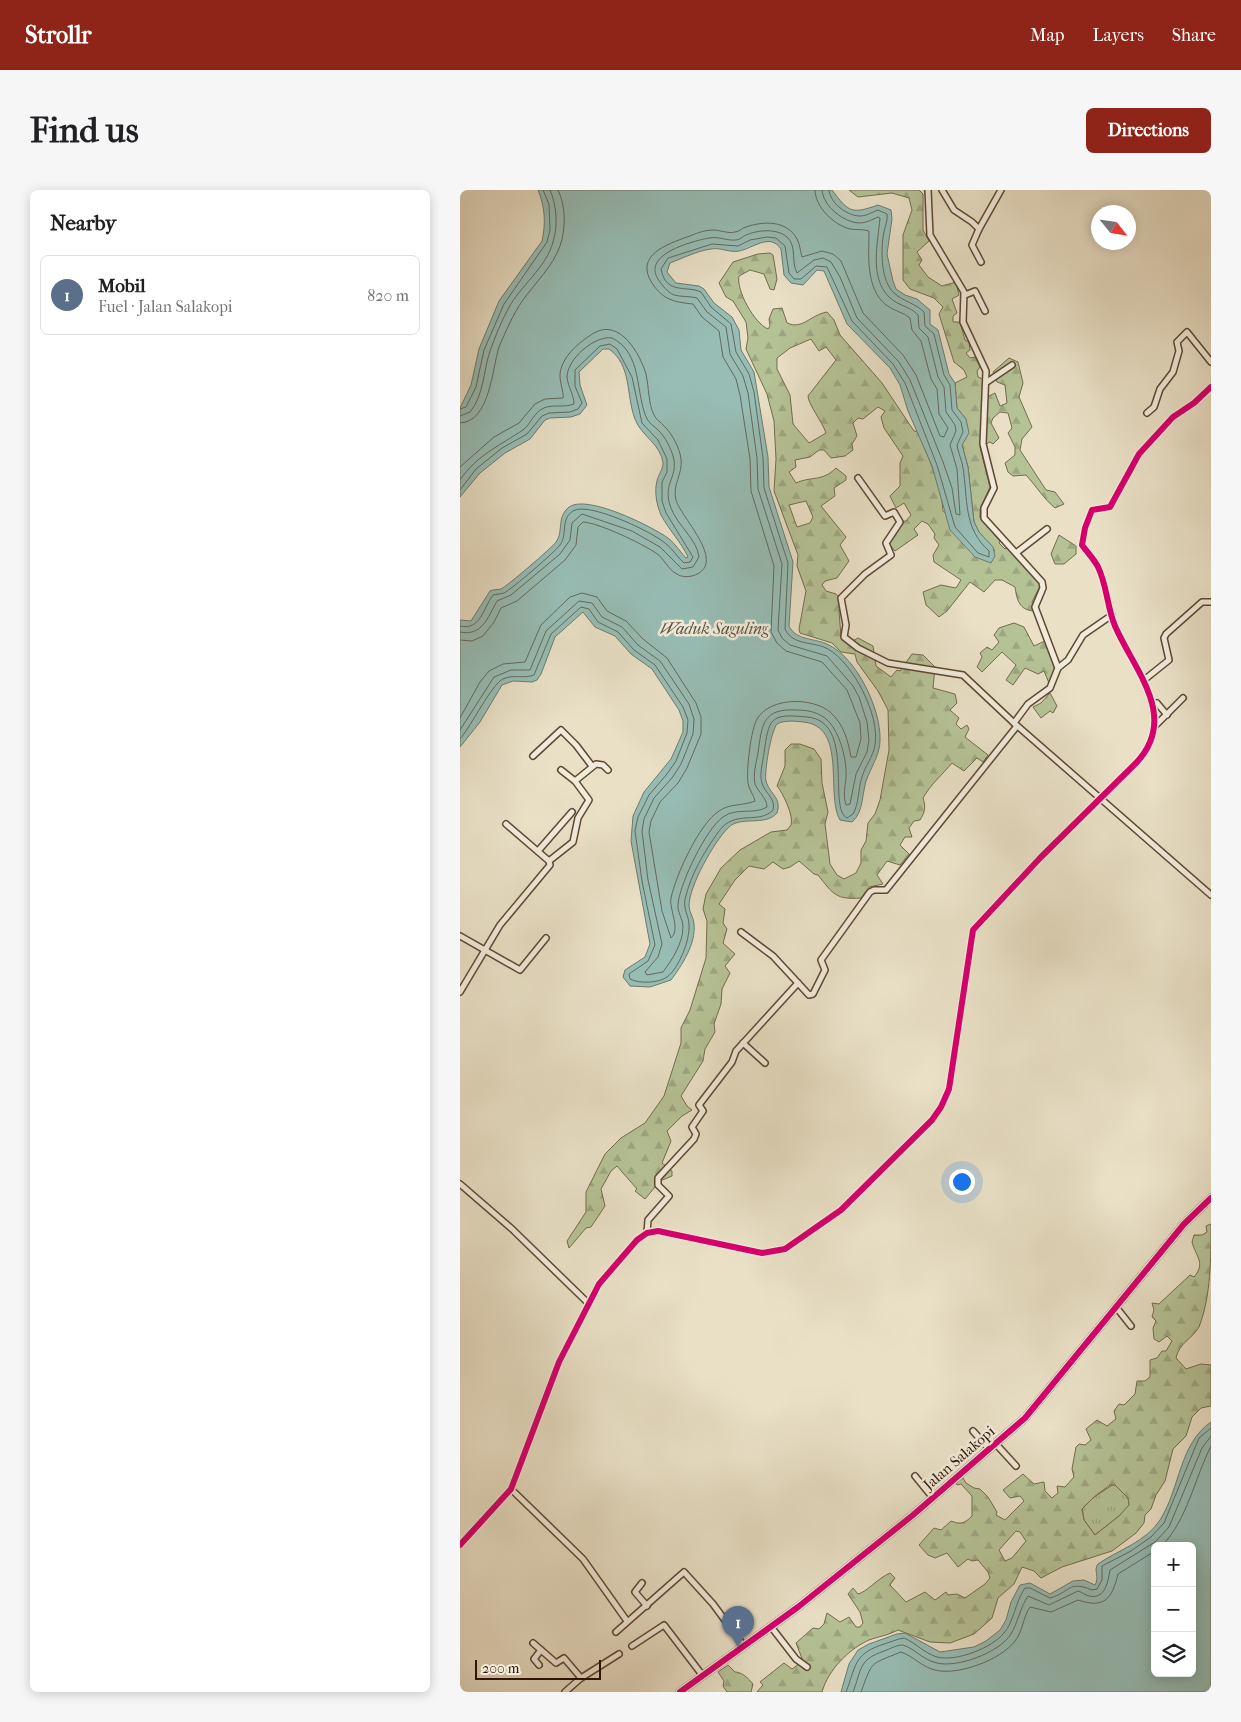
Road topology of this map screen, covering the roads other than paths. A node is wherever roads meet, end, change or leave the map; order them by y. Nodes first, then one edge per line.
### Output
1 (928, 190) edge
2 (942, 190) edge
3 (1001, 190) edge
4 (979, 229) junction
5 (980, 262) dead end
6 (965, 296) junction
7 (985, 311) dead end
8 (1211, 362) edge
9 (1012, 365) dead end
10 (987, 382) junction
11 (1209, 388) edge
12 (1211, 396) edge
13 (1147, 413) dead end
14 (858, 478) dead end
15 (1047, 529) dead end
16 (1016, 553) junction
17 (1211, 602) edge
18 (1112, 615) junction
19 (1058, 668) junction
20 (1144, 680) junction
21 (1183, 698) dead end
22 (1157, 704) dead end
23 (1167, 716) junction
24 (1016, 724) junction
25 (1154, 727) junction
26 (533, 756) dead end
27 (592, 766) junction
28 (561, 770) dead end
29 (608, 770) dead end
30 (575, 781) junction
31 (1101, 798) junction
32 (572, 812) dead end
33 (506, 824) dead end
34 (538, 851) junction
35 (549, 861) junction
36 (1211, 895) edge
37 (741, 932) dead end
38 (460, 936) edge
39 (546, 938) dead end
40 (484, 950) junction
41 (798, 983) junction
42 (460, 992) edge
43 (743, 1043) junction
44 (765, 1063) dead end
45 (460, 1184) edge
46 (1211, 1198) edge
47 (648, 1233) junction
48 (588, 1303) junction
49 (1116, 1308) junction
50 (1131, 1326) dead end
51 (973, 1430) dead end
52 (996, 1443) junction
53 (988, 1449) junction
54 (1016, 1466) dead end
55 (915, 1476) dead end
56 (511, 1489) junction
57 (933, 1498) junction
58 (460, 1545) edge
59 (642, 1583) dead end
60 (646, 1606) junction
61 (628, 1621) junction
62 (772, 1628) junction
63 (616, 1632) dead end
64 (533, 1643) dead end
65 (632, 1646) dead end
66 (744, 1646) junction
67 (541, 1650) junction
68 (620, 1654) dead end
69 (539, 1665) dead end
70 (807, 1667) dead end
71 (703, 1676) junction
72 (581, 1678) junction
73 (565, 1692) edge
74 (680, 1692) edge

1 - 6 street
2 - 4 street
3 - 4 street
4 - 5 street
6 - 7 street
6 - 10 street
8 - 13 street
9 - 10 street
10 - 16 street
11 - 12 street
11 - 18 street
14 - 24 street
15 - 16 street
16 - 19 street
17 - 20 street
18 - 19 street
18 - 20 street
19 - 24 street
20 - 25 street
21 - 23 street
22 - 23 street
23 - 25 street
24 - 31 street
24 - 41 street
25 - 31 street
26 - 27 street
27 - 29 street
27 - 30 street
28 - 30 street
30 - 35 street
31 - 36 street
31 - 47 street
32 - 34 street
33 - 34 street
34 - 35 street
35 - 40 street
37 - 41 street
38 - 40 street
39 - 40 street
40 - 42 street
41 - 43 street
43 - 44 street
43 - 47 street
45 - 48 street
46 - 49 street, Jalan Salakopi
47 - 48 street
48 - 56 street
49 - 50 street
49 - 52 street, Jalan Salakopi
51 - 53 street
52 - 53 street, Jalan Salakopi
52 - 54 street
53 - 57 street, Jalan Salakopi
55 - 57 street
56 - 58 street
56 - 61 street
57 - 62 street, Jalan Salakopi
59 - 60 street
60 - 61 street
60 - 66 street
61 - 63 street
62 - 66 street, Jalan Salakopi
62 - 70 street
64 - 67 street
65 - 71 street
66 - 71 street, Jalan Salakopi
67 - 69 street
67 - 72 street
68 - 72 street
71 - 74 street, Jalan Salakopi
72 - 73 street

